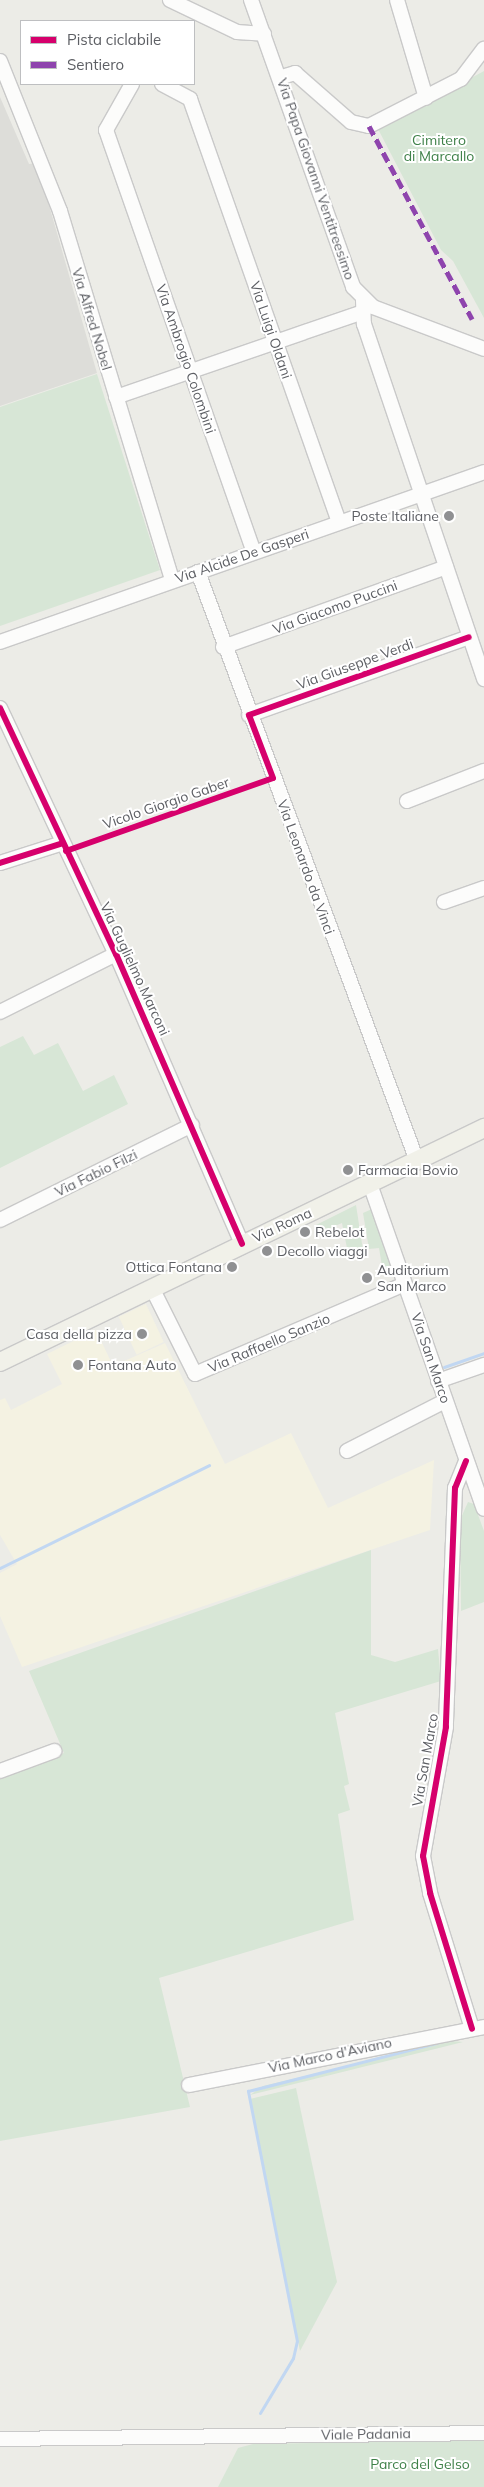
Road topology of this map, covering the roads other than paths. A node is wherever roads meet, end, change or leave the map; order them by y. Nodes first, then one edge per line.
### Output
1 (170, 0) edge
2 (251, 0) edge
3 (397, 0) edge
4 (264, 34) junction
5 (484, 49) edge
6 (0, 61) edge
7 (282, 77) junction
8 (131, 85) edge
9 (164, 85) edge
10 (426, 98) junction
11 (363, 312) junction
12 (275, 342) junction
13 (484, 349) edge
14 (190, 370) junction
15 (116, 397) junction
16 (484, 472) edge
17 (422, 494) junction
18 (339, 522) junction
19 (254, 552) junction
20 (446, 567) junction
21 (198, 572) junction
22 (172, 580) junction
23 (469, 637) junction
24 (0, 642) edge
25 (223, 647) junction
26 (484, 679) edge
27 (0, 708) edge
28 (249, 716) junction
29 (484, 771) edge
30 (407, 801) dead end
31 (63, 843) junction
32 (0, 863) edge
33 (484, 888) edge
34 (444, 902) dead end
35 (116, 954) junction
36 (0, 1012) edge
37 (192, 1125) junction
38 (484, 1128) edge
39 (417, 1161) junction
40 (370, 1184) junction
41 (0, 1220) edge
42 (242, 1244) junction
43 (405, 1284) junction
44 (152, 1288) junction
45 (0, 1362) edge
46 (484, 1365) edge
47 (438, 1381) junction
48 (445, 1401) junction
49 (347, 1451) dead end
50 (466, 1461) junction
51 (480, 1485) edge
52 (454, 1504) junction
53 (484, 1509) edge
54 (54, 1751) dead end
55 (0, 1771) edge
56 (478, 2028) edge
57 (189, 2085) dead end
58 (484, 2432) edge
59 (0, 2439) edge

1 - 4 street
2 - 4 street, Via Papa Giovanni Ventitreesimo
3 - 10 street
4 - 7 street, Via Papa Giovanni Ventitreesimo
5 - 10 street
6 - 15 street, Via Alfred Nobel
7 - 10 street
7 - 11 street, Via Papa Giovanni Ventitreesimo
8 - 14 street, Via Ambrogio Colombini
9 - 12 street, Via Luigi Oldani
11 - 12 street
11 - 13 street
11 - 17 street, Via Papa Giovanni Ventitreesimo
12 - 14 street
12 - 18 street, Via Luigi Oldani
14 - 15 street
14 - 19 street, Via Ambrogio Colombini
15 - 22 street, Via Alfred Nobel
16 - 17 street, Via Alcide De Gasperi
17 - 18 street, Via Alcide De Gasperi
17 - 20 street, Via Papa Giovanni Ventitreesimo
18 - 19 street, Via Alcide De Gasperi
19 - 21 street, Via Alcide De Gasperi
20 - 23 street, Via Papa Giovanni Ventitreesimo
20 - 25 street, Via Giacomo Puccini
21 - 22 street, Via Alcide De Gasperi
21 - 25 street, Via Leonardo da Vinci
22 - 24 street, Via Alcide De Gasperi
23 - 26 street, Via Papa Giovanni Ventitreesimo
23 - 28 street, Via Giuseppe Verdi
25 - 28 street, Via Leonardo da Vinci
27 - 31 street, Via Guglielmo Marconi
28 - 39 street, Via Leonardo da Vinci
29 - 30 street
31 - 32 street
31 - 35 street, Via Guglielmo Marconi
33 - 34 street
35 - 36 street
35 - 37 street, Via Guglielmo Marconi
37 - 41 street, Via Fabio Filzi
37 - 42 street, Via Guglielmo Marconi
38 - 39 main road, Via Roma
39 - 40 main road, Via Roma
40 - 42 main road, Via Roma
40 - 43 street, Via San Marco
42 - 44 main road, Via Roma
43 - 44 street, Via Raffaello Sanzio
43 - 47 street, Via San Marco
44 - 45 main road, Via Roma
46 - 47 street
47 - 48 street, Via San Marco
48 - 49 street
48 - 50 street, Via San Marco
50 - 51 street
50 - 52 street, Via San Marco
51 - 52 street
51 - 53 street
52 - 56 street, Via San Marco
54 - 55 street
56 - 57 street, Via Marco d'Aviano
58 - 59 street, Viale Padania

